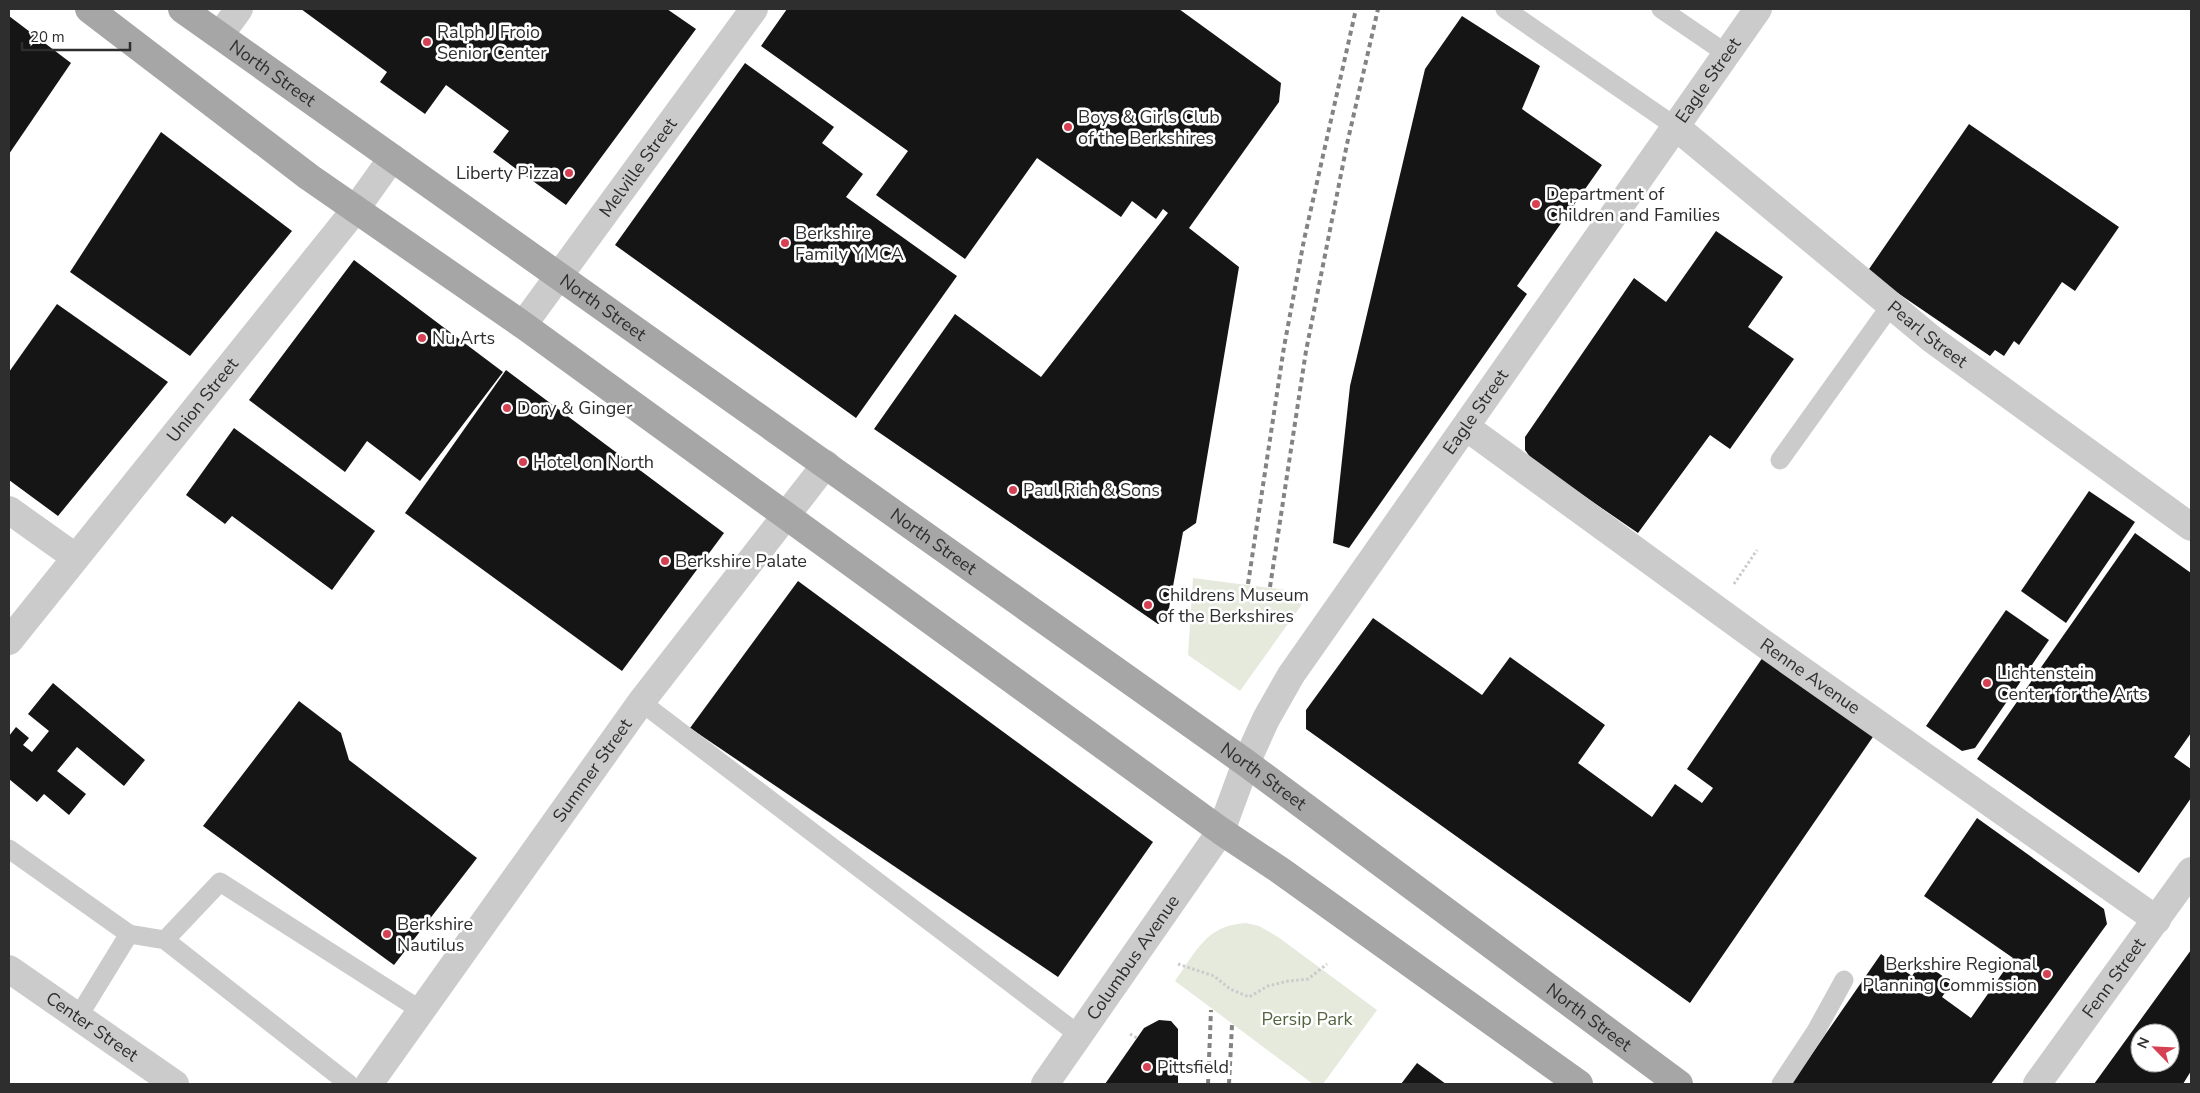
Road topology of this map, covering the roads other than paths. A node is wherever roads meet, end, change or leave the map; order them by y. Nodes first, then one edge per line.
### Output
1 (89, 9) edge
2 (182, 9) edge
3 (239, 9) edge
4 (754, 9) edge
5 (1505, 9) edge
6 (1661, 9) edge
7 (1758, 9) edge
8 (220, 35) junction
9 (1727, 54) junction
10 (1676, 127) junction
11 (392, 158) junction
12 (355, 210) junction
13 (560, 276) junction
14 (1891, 305) junction
15 (523, 325) junction
16 (1466, 427) junction
17 (1780, 460) dead end
18 (826, 464) junction
19 (9, 510) edge
20 (787, 516) junction
21 (2191, 527) edge
22 (75, 557) junction
23 (9, 641) edge
24 (641, 702) junction
25 (1246, 763) junction
26 (1221, 831) junction
27 (9, 849) edge
28 (2191, 871) edge
29 (2157, 920) junction
30 (129, 934) junction
31 (165, 940) junction
32 (9, 969) edge
33 (1844, 980) dead end
34 (422, 1011) junction
35 (78, 1017) junction
36 (1079, 1035) junction
37 (175, 1084) edge
38 (349, 1084) edge
39 (369, 1084) edge
40 (1045, 1084) edge
41 (1580, 1084) edge
42 (1679, 1084) edge
43 (1781, 1084) edge
44 (2037, 1084) edge

1 - 12 main road
2 - 8 main road, North Street
3 - 8 street
4 - 13 street, Melville Street
5 - 10 lane
6 - 9 lane
7 - 9 street, Eagle Street
8 - 11 main road, North Street
9 - 10 street, Eagle Street
10 - 14 street, Pearl Street
10 - 16 street, Eagle Street
11 - 12 street, Union Street
11 - 13 main road, North Street
12 - 15 main road
12 - 22 street, Union Street
13 - 15 street, Melville Street
13 - 18 main road, North Street
14 - 17 lane
14 - 21 street, Pearl Street
15 - 20 main road
16 - 25 street, Eagle Street
16 - 29 street, Renne Avenue
18 - 20 street, Summer Street
18 - 25 main road, North Street
19 - 22 street
20 - 24 street, Summer Street
20 - 26 main road
22 - 23 street, Union Street
24 - 34 street, Summer Street
24 - 36 lane
25 - 26 street, Eagle Street
25 - 42 main road, North Street
26 - 36 street, Columbus Avenue
26 - 41 main road
27 - 30 lane
28 - 29 street, Fenn Street
29 - 44 street, Fenn Street
30 - 31 lane
30 - 35 lane
31 - 34 lane
31 - 38 lane
32 - 35 street, Center Street
33 - 43 lane
34 - 39 street, Summer Street
35 - 37 street, Center Street
36 - 40 street, Columbus Avenue

